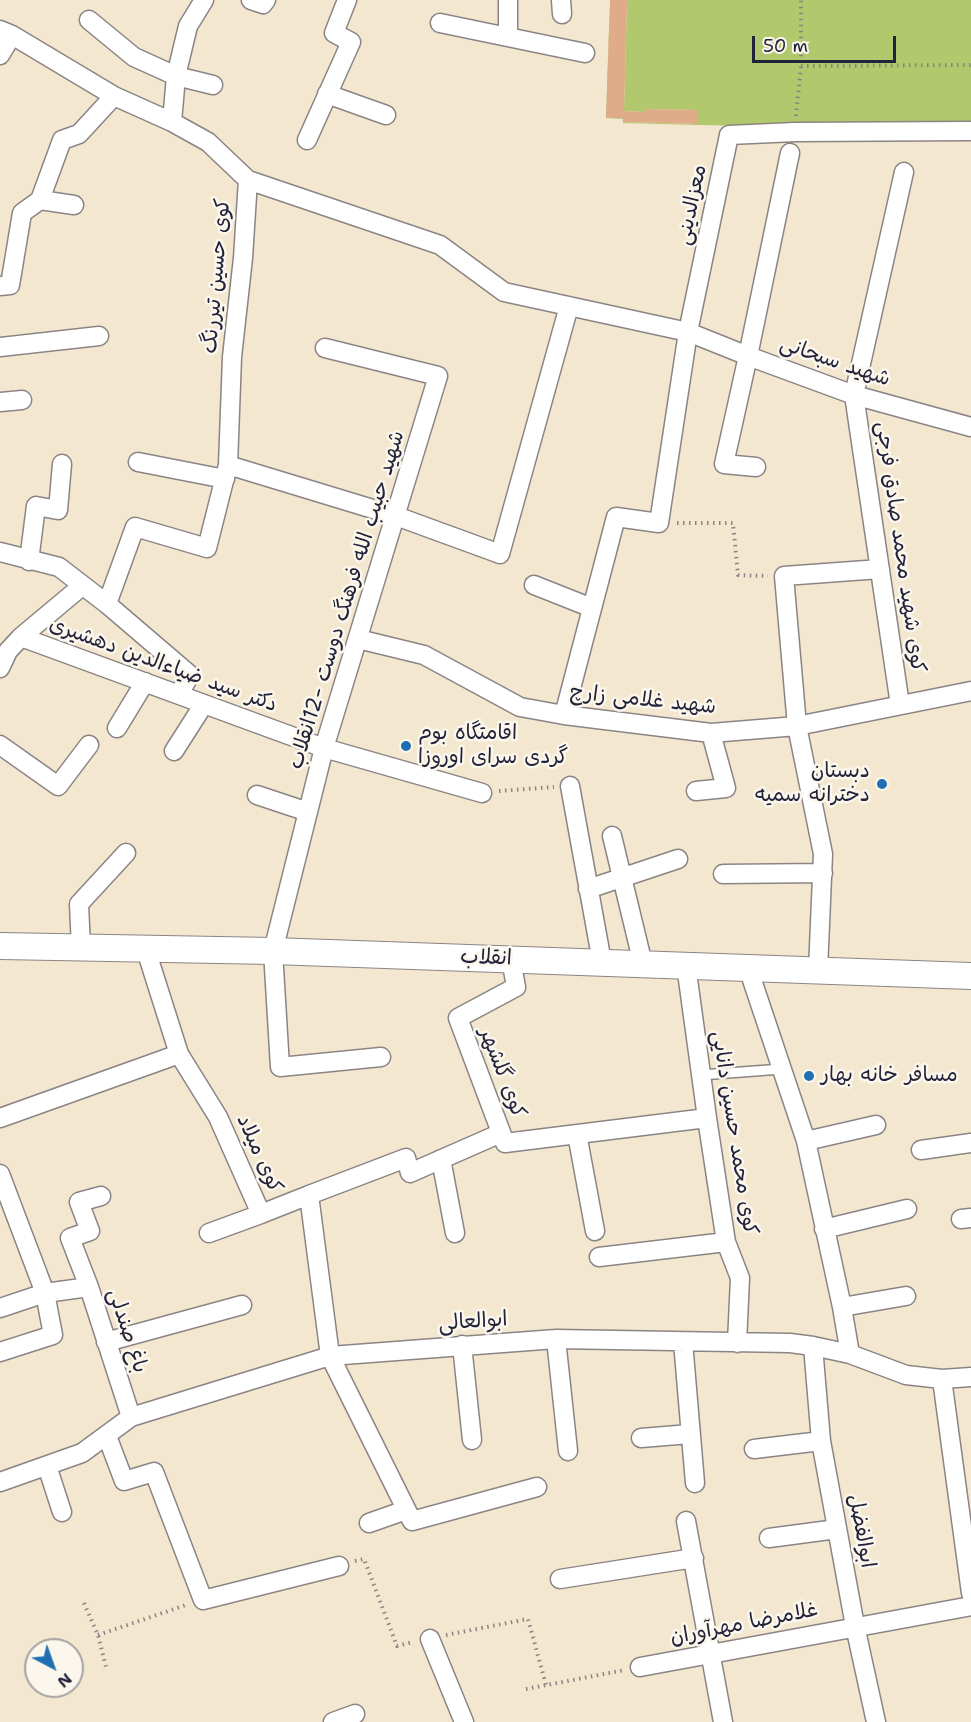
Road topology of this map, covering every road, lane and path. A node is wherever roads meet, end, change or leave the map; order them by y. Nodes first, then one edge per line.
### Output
1 (204, 0) edge
2 (251, 0) edge
3 (266, 0) edge
4 (347, 0) edge
5 (508, 0) edge
6 (801, 0) edge
7 (89, 20) dead end
8 (440, 23) dead end
9 (6, 33) edge
10 (508, 37) junction
11 (585, 52) dead end
12 (0, 55) edge
13 (971, 65) edge
14 (801, 66) junction
15 (176, 76) junction
16 (213, 86) dead end
17 (327, 94) junction
18 (114, 96) junction
19 (386, 115) dead end
20 (172, 122) junction
21 (971, 131) edge
22 (795, 132) junction
23 (307, 140) dead end
24 (789, 153) dead end
25 (904, 172) dead end
26 (248, 180) junction
27 (40, 200) junction
28 (74, 205) dead end
29 (0, 286) edge
30 (569, 306) junction
31 (688, 332) junction
32 (99, 336) dead end
33 (0, 347) edge
34 (325, 348) dead end
35 (748, 356) junction
36 (855, 395) junction
37 (22, 400) dead end
38 (0, 402) edge
39 (971, 427) edge
40 (138, 462) dead end
41 (62, 464) dead end
42 (756, 466) dead end
43 (227, 472) junction
44 (396, 516) junction
45 (659, 523) junction
46 (0, 552) edge
47 (29, 561) junction
48 (880, 569) junction
49 (784, 576) junction
50 (534, 585) dead end
51 (82, 586) junction
52 (107, 604) junction
53 (592, 608) junction
54 (21, 637) junction
55 (358, 639) junction
56 (4, 648) edge
57 (0, 668) edge
58 (145, 682) junction
59 (971, 691) edge
60 (179, 694) junction
61 (204, 704) junction
62 (900, 705) junction
63 (564, 715) junction
64 (797, 726) junction
65 (117, 728) dead end
66 (711, 733) junction
67 (0, 745) edge
68 (89, 745) dead end
69 (324, 748) junction
70 (174, 751) dead end
71 (570, 786) joint
72 (696, 791) dead end
73 (482, 793) joint
74 (256, 795) dead end
75 (308, 812) junction
76 (612, 836) dead end
77 (126, 853) dead end
78 (678, 859) dead end
79 (823, 873) junction
80 (723, 874) dead end
81 (622, 878) junction
82 (588, 889) junction
83 (0, 946) edge
84 (81, 948) junction
85 (146, 950) junction
86 (273, 951) junction
87 (511, 959) junction
88 (602, 962) junction
89 (643, 964) junction
90 (686, 965) junction
91 (748, 968) junction
92 (818, 970) junction
93 (971, 976) edge
94 (179, 1054) junction
95 (381, 1057) dead end
96 (782, 1069) junction
97 (701, 1075) junction
98 (0, 1118) edge
99 (707, 1118) junction
100 (876, 1125) dead end
101 (501, 1133) junction
102 (577, 1134) junction
103 (806, 1141) junction
104 (971, 1143) edge
105 (921, 1150) dead end
106 (441, 1159) junction
107 (0, 1174) edge
108 (309, 1195) junction
109 (101, 1196) dead end
110 (907, 1209) dead end
111 (261, 1214) junction
112 (824, 1229) junction
113 (595, 1231) dead end
114 (209, 1233) dead end
115 (455, 1233) dead end
116 (726, 1242) junction
117 (599, 1257) dead end
118 (88, 1287) junction
119 (45, 1293) junction
120 (906, 1296) dead end
121 (242, 1305) dead end
122 (842, 1307) junction
123 (0, 1308) edge
124 (556, 1339) junction
125 (106, 1342) junction
126 (683, 1342) junction
127 (737, 1343) junction
128 (462, 1345) junction
129 (813, 1346) junction
130 (0, 1353) edge
131 (850, 1354) junction
132 (330, 1356) junction
133 (971, 1377) edge
134 (942, 1379) junction
135 (131, 1417) junction
136 (690, 1434) junction
137 (107, 1436) junction
138 (641, 1438) dead end
139 (472, 1440) dead end
140 (821, 1441) junction
141 (754, 1449) dead end
142 (568, 1451) dead end
143 (47, 1466) junction
144 (0, 1482) edge
145 (694, 1483) dead end
146 (537, 1487) dead end
147 (406, 1510) junction
148 (62, 1512) dead end
149 (686, 1521) dead end
150 (369, 1523) dead end
151 (837, 1529) junction
152 (769, 1538) dead end
153 (694, 1558) junction
154 (339, 1566) joint
155 (560, 1580) dead end
156 (971, 1593) edge
157 (203, 1600) junction
158 (84, 1603) dead end
159 (971, 1606) edge
160 (855, 1626) junction
161 (98, 1635) junction
162 (430, 1639) junction
163 (710, 1653) junction
164 (106, 1667) dead end
165 (640, 1667) joint
166 (546, 1685) junction
167 (526, 1689) dead end
168 (355, 1714) dead end
169 (333, 1722) edge
170 (464, 1722) edge
171 (721, 1722) edge
172 (876, 1722) edge

1 - 15 street
2 - 3 street
4 - 17 street
5 - 10 street
6 - 14 path
7 - 15 street
8 - 10 street
9 - 12 street
9 - 18 street
10 - 11 street
13 - 14 path
14 - 22 path
15 - 16 street
15 - 20 street
17 - 19 street
17 - 23 street
18 - 20 street
18 - 27 street
20 - 26 street
21 - 22 street, معزالدینی
22 - 31 street, معزالدینی
24 - 35 street
25 - 36 street
26 - 30 street, کوی حسین تیررنگ
26 - 43 street, کوی حسین تیررنگ
27 - 28 street
27 - 29 street
30 - 31 street, کوی حسین تیررنگ
30 - 44 street
31 - 35 street, شهید سبحانی
31 - 45 street, معزالدینی
32 - 33 street
34 - 44 street, شهید حبیب الله فرهنگ دوست -12انقلاب
35 - 36 street, شهید سبحانی
35 - 42 street
36 - 39 street, شهید سبحانی
36 - 48 street, کوی شهید محمد صادق فرجی
37 - 38 street
40 - 43 street
41 - 47 street
43 - 44 street
43 - 52 street, کوی حسین تیررنگ
44 - 55 street, شهید حبیب الله فرهنگ دوست -12انقلاب
45 - 49 path
45 - 53 street
46 - 47 street
47 - 51 street
48 - 49 street
48 - 62 street, کوی شهید محمد صادق فرجی
49 - 64 street
50 - 53 street
51 - 52 street
51 - 54 street
52 - 60 street
53 - 63 street
54 - 56 street
54 - 58 street, دکتر سید ضیاءالدین دهشیری
55 - 63 street, شهید غلامی زارچ
55 - 69 street, شهید حبیب الله فرهنگ دوست -12انقلاب
56 - 57 street
58 - 60 street, دکتر سید ضیاءالدین دهشیری
58 - 65 street
59 - 62 street, شهید غلامی زارچ
60 - 61 street, دکتر سید ضیاءالدین دهشیری
61 - 69 street, دکتر سید ضیاءالدین دهشیری
61 - 70 street
62 - 64 street, شهید غلامی زارچ
63 - 66 street, شهید غلامی زارچ
64 - 66 street, شهید غلامی زارچ
64 - 79 street
66 - 72 street
67 - 68 street
69 - 73 street, دکتر سید ضیاءالدین دهشیری
69 - 75 street, شهید حبیب الله فرهنگ دوست -12انقلاب
71 - 73 path
71 - 82 street
74 - 75 street
75 - 86 street, شهید حبیب الله فرهنگ دوست -12انقلاب
76 - 81 street
77 - 84 street
78 - 81 street
79 - 80 street
79 - 92 street
81 - 82 street
81 - 89 street
82 - 88 street
83 - 84 main road, انقلاب
84 - 85 main road, انقلاب
85 - 86 main road, انقلاب
85 - 94 street, کوی میلاد
86 - 87 main road, انقلاب
86 - 95 street, شهید حبیب الله فرهنگ دوست -12انقلاب
87 - 88 main road, انقلاب
87 - 101 street, کوی گلشهر
88 - 89 main road, انقلاب
89 - 90 main road, انقلاب
90 - 91 main road, انقلاب
90 - 97 street, کوی محمد حسین دانایی
91 - 92 main road, انقلاب
91 - 96 street
92 - 93 main road, انقلاب
94 - 98 street
94 - 111 street, کوی میلاد
96 - 97 lane
96 - 103 street
97 - 99 street, کوی محمد حسین دانایی
99 - 102 street, کوی گلشهر
99 - 116 street, کوی محمد حسین دانایی
100 - 103 street
101 - 102 street, کوی گلشهر
101 - 106 street
102 - 113 street
103 - 112 street
104 - 105 street
106 - 108 street
106 - 115 street
107 - 119 street
108 - 111 street, کوی میلاد
108 - 132 street, کوی میلاد
109 - 118 street
110 - 112 street
111 - 114 street
112 - 122 street
116 - 117 street
116 - 127 street, کوی محمد حسین دانایی
118 - 119 street, باغ صندلی
118 - 125 street, باغ صندلی
119 - 123 street, باغ صندلی
119 - 130 street
120 - 122 street
121 - 125 street
122 - 131 street
124 - 126 street, ابوالعالی
124 - 128 street, ابوالعالی
124 - 142 street
125 - 135 street, باغ صندلی
126 - 127 street, ابوالعالی
126 - 136 street
127 - 129 street, ابوالعالی
128 - 132 street, ابوالعالی
128 - 139 street
129 - 131 street, ابوالعالی
129 - 140 street, ابوالفضل
131 - 134 street, ابوالعالی
132 - 135 street, ابوالعالی
132 - 147 street, کوی میلاد
133 - 134 street, ابوالعالی
134 - 156 street
135 - 137 street, ابوالعالی
136 - 138 street
136 - 145 street
137 - 143 street, ابوالعالی
137 - 157 street
140 - 141 street
140 - 151 street, ابوالفضل
143 - 144 street, ابوالعالی
143 - 148 street
146 - 147 street
147 - 150 street
149 - 153 street
151 - 152 street
151 - 160 street, ابوالفضل
153 - 155 street
153 - 163 street
154 - 157 street
154 - 162 path
157 - 161 path
158 - 161 path
159 - 160 street, غلامرضا مهرآوران
160 - 163 street, غلامرضا مهرآوران
160 - 172 street, ابوالفضل
161 - 164 path
162 - 166 path
162 - 170 street
163 - 165 street, غلامرضا مهرآوران
163 - 171 street
165 - 166 path
166 - 167 path
168 - 169 street

